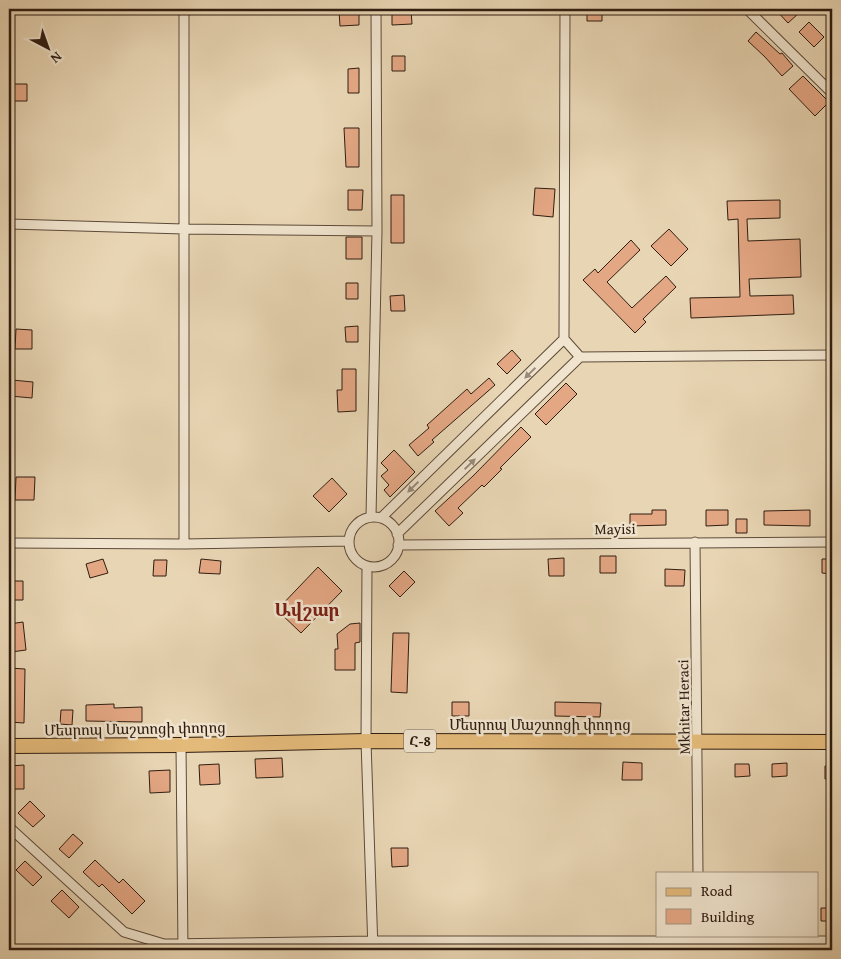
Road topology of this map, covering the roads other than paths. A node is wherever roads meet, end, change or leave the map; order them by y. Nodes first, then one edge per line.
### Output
1 (184, 9) edge
2 (376, 9) edge
3 (566, 9) edge
4 (747, 9) edge
5 (832, 93) edge
6 (9, 224) edge
7 (184, 229) junction
8 (377, 231) junction
9 (564, 339) junction
10 (832, 355) edge
11 (580, 357) junction
12 (371, 517) junction
13 (381, 518) junction
14 (397, 534) junction
15 (348, 541) junction
16 (9, 542) edge
17 (695, 542) junction
18 (832, 542) edge
19 (184, 544) junction
20 (398, 545) junction
21 (367, 566) junction
22 (366, 741) junction
23 (698, 741) junction
24 (832, 742) edge
25 (181, 745) junction
26 (9, 746) edge
27 (9, 827) edge
28 (698, 872) edge
29 (699, 938) edge
30 (373, 940) junction
31 (832, 941) edge
32 (182, 947) edge
33 (373, 950) edge
34 (699, 950) edge

1 - 7 street
2 - 8 street
3 - 9 street
4 - 5 street
6 - 7 street
7 - 8 street
7 - 19 street
8 - 12 street
9 - 11 street
9 -> 13 street
10 - 11 street
14 -> 11 street
12 - 13 street
12 - 15 street
13 - 14 street
14 - 20 street
15 - 19 street
15 - 21 street
16 - 19 street
17 - 18 street, Mayisi
17 - 20 street, Mayisi
17 - 23 street, Mkhitar Heraci
20 - 21 street
21 - 22 street
22 - 23 main road, Մեսրոպ Մաշտոցի փողոց / Հ-8
22 - 25 main road, Մեսրոպ Մաշտոցի փողոց / Հ-8
22 - 30 street
23 - 24 main road, Մեսրոպ Մաշտոցի փողոց / Հ-8
23 - 28 street, Mkhitar Heraci
25 - 26 main road, Մեսրոպ Մաշտոցի փողոց / Հ-8
25 - 32 street
27 - 32 street
29 - 30 street
29 - 31 street
29 - 34 street
30 - 32 street
30 - 33 street

